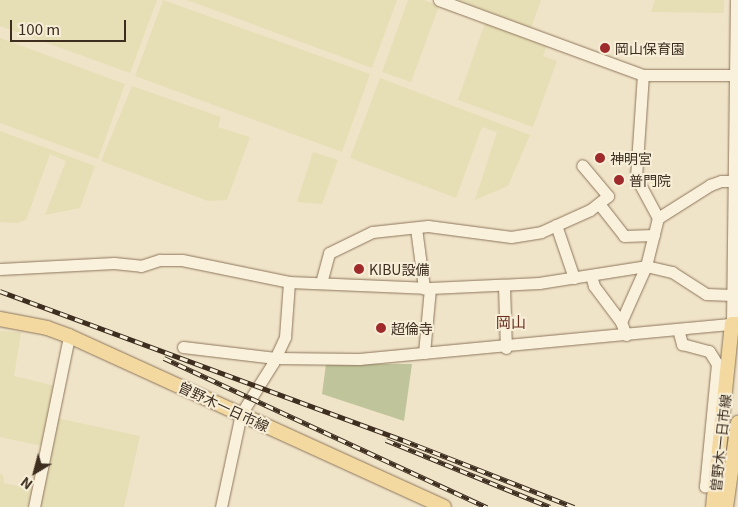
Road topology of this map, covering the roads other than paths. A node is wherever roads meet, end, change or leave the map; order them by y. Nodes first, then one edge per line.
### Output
1 (439, 0) edge
2 (736, 0) edge
3 (643, 74) junction
4 (735, 75) edge
5 (582, 165) dead end
6 (735, 181) edge
7 (600, 205) junction
8 (658, 218) junction
9 (556, 225) junction
10 (416, 228) junction
11 (654, 235) junction
12 (646, 266) junction
13 (0, 269) edge
14 (591, 275) junction
15 (574, 278) junction
16 (289, 282) junction
17 (321, 283) junction
18 (504, 286) junction
19 (427, 288) junction
20 (732, 295) junction
21 (0, 319) edge
22 (622, 322) junction
23 (735, 324) edge
24 (678, 329) junction
25 (626, 335) junction
26 (69, 336) junction
27 (183, 347) dead end
28 (506, 348) junction
29 (424, 353) junction
30 (275, 358) junction
31 (241, 414) junction
32 (738, 423) edge
33 (708, 486) dead end
34 (34, 507) edge
35 (221, 507) edge
36 (444, 507) edge
37 (712, 507) edge
38 (726, 507) edge

1 - 3 street
2 - 4 street
3 - 4 street
3 - 8 street
4 - 6 street
5 - 7 street
6 - 8 street
6 - 20 street
7 - 9 street
7 - 11 street
8 - 11 street
9 - 10 street
9 - 15 street
10 - 17 street
10 - 19 street
11 - 12 street
12 - 14 street
12 - 20 street
12 - 22 street
13 - 16 street
14 - 15 street
14 - 22 street
15 - 18 street
16 - 17 street
16 - 30 street
17 - 19 street
18 - 19 street
18 - 28 street
19 - 29 street
20 - 23 street
21 - 26 main road, 曽野木一日市線
22 - 25 street
23 - 24 street
23 - 37 main road, 曽野木一日市線
24 - 25 street
24 - 33 street
25 - 28 street
26 - 31 main road, 曽野木一日市線
26 - 34 street
27 - 30 street
28 - 29 street
29 - 30 street
30 - 31 street
31 - 35 street
31 - 36 main road, 曽野木一日市線
32 - 38 main road, 曽野木一日市線

